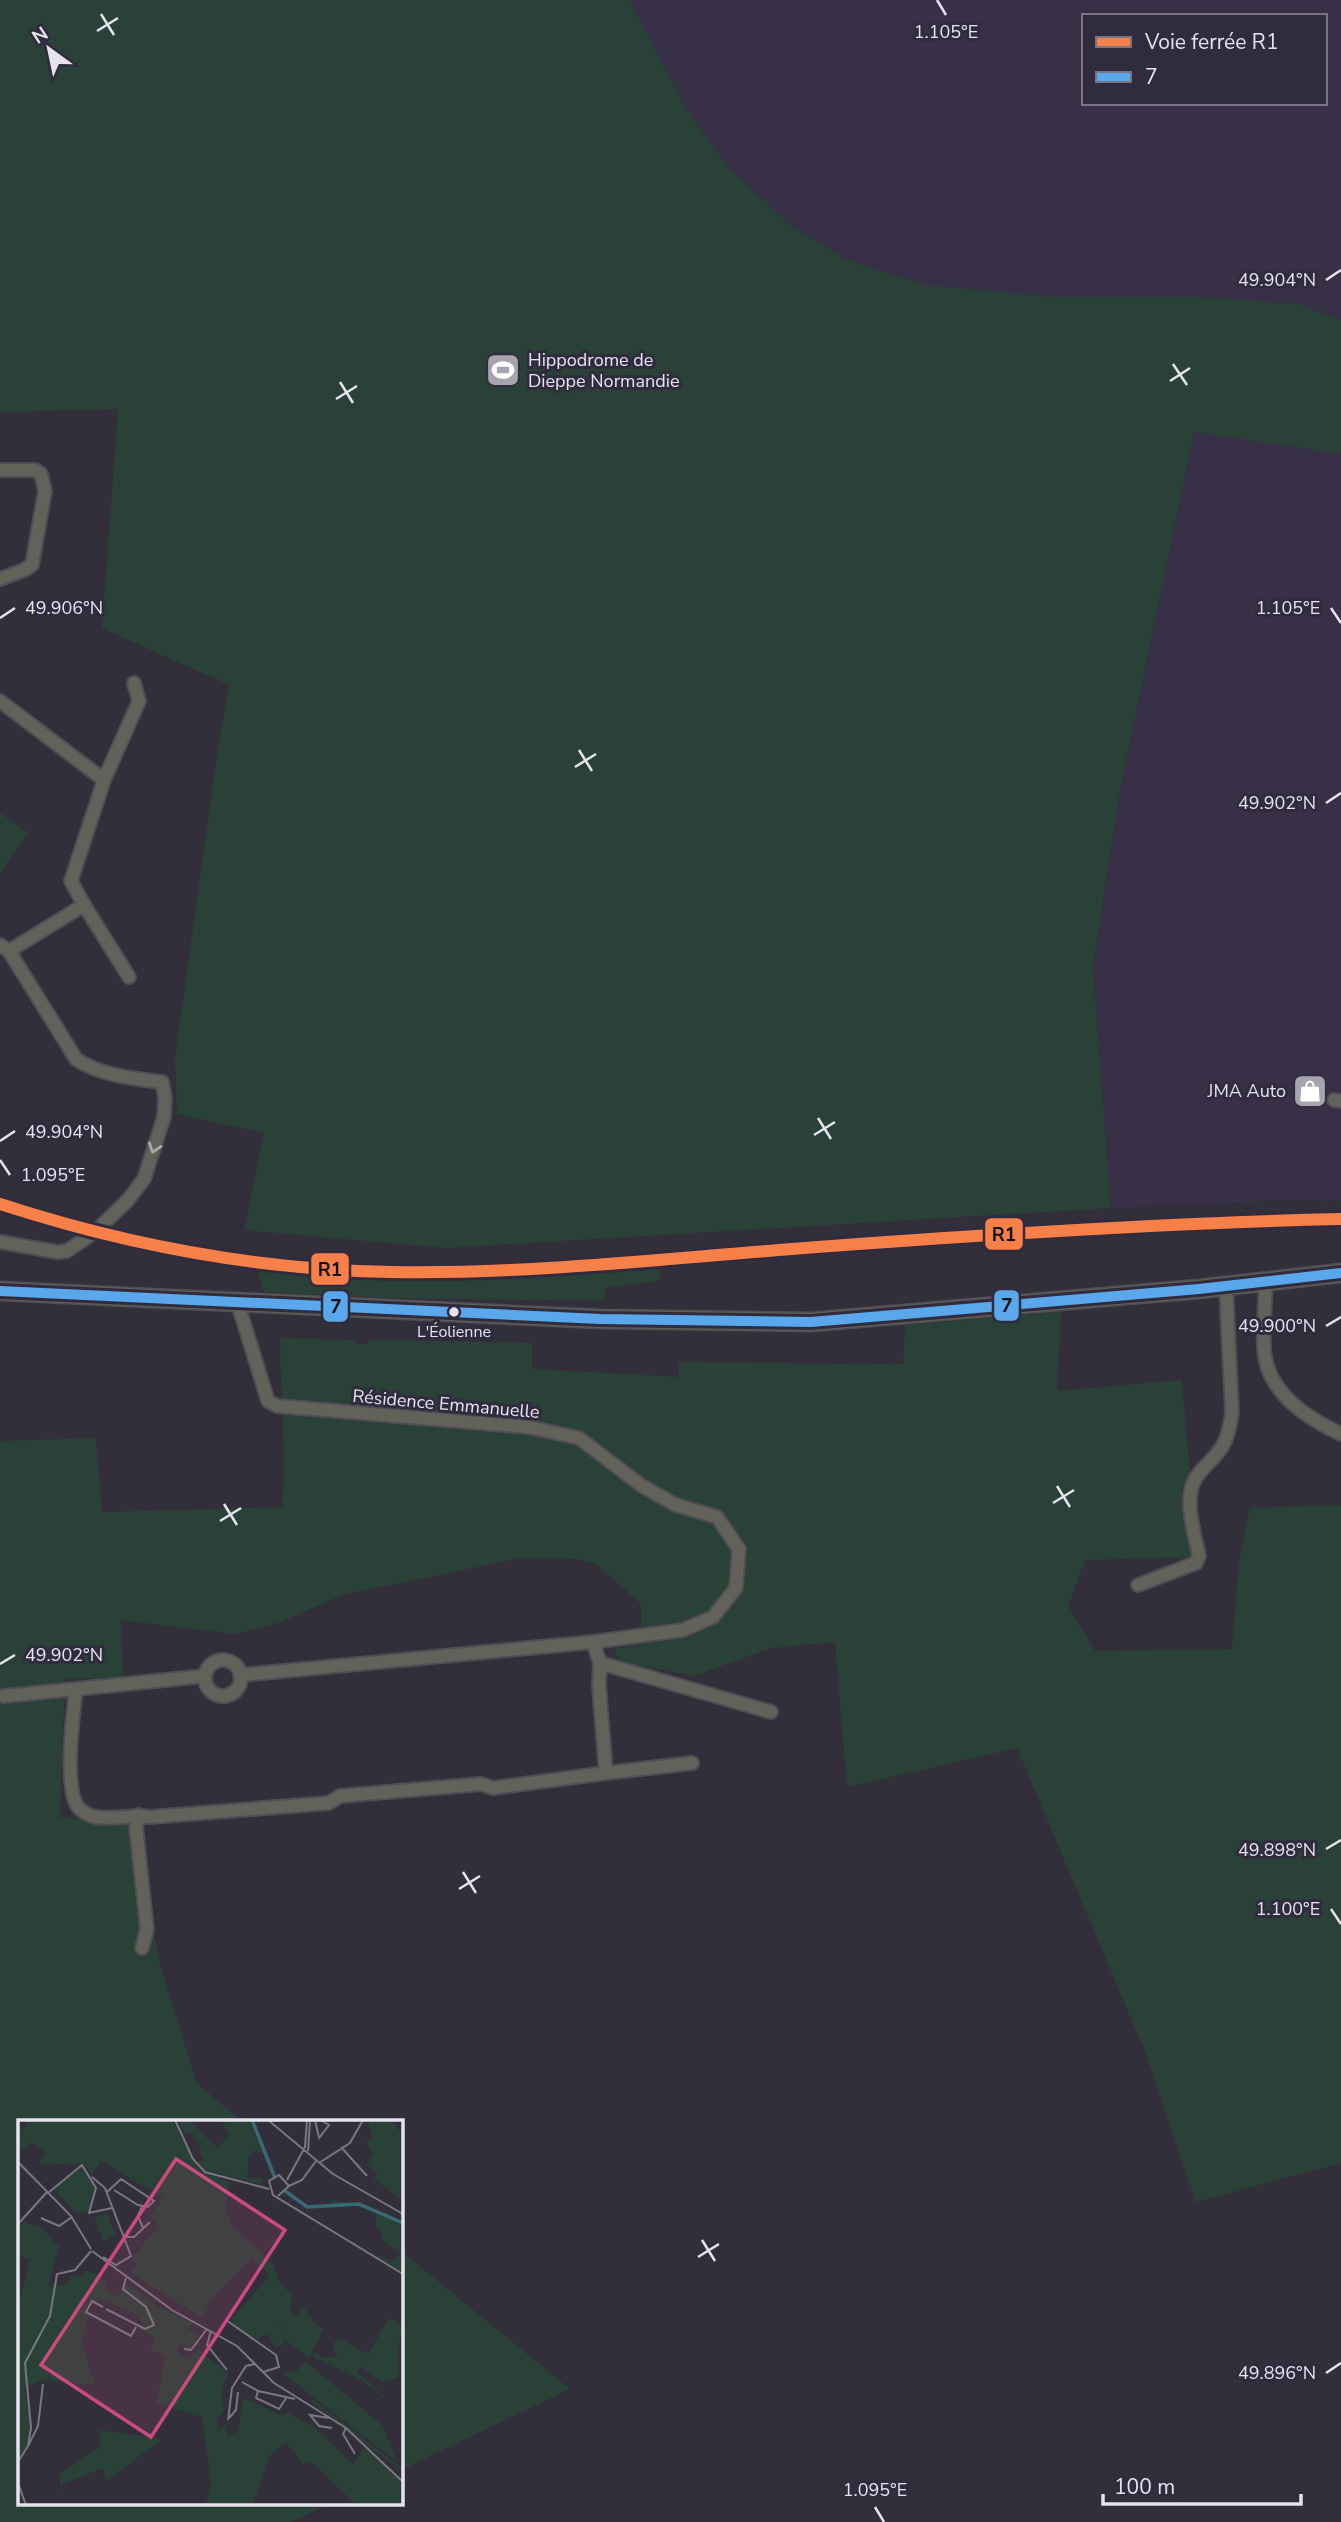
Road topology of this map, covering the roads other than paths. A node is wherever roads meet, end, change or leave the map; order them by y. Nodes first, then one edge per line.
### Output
1 (0, 470) edge
2 (0, 579) edge
3 (134, 683) dead end
4 (0, 701) edge
5 (104, 780) junction
6 (84, 905) junction
7 (5, 948) edge
8 (129, 977) dead end
9 (0, 1242) edge
10 (1341, 1273) edge
11 (1266, 1282) junction
12 (1226, 1286) junction
13 (0, 1292) edge
14 (237, 1301) junction
15 (1341, 1434) edge
16 (1138, 1585) dead end
17 (593, 1642) junction
18 (600, 1663) junction
19 (205, 1675) junction
20 (240, 1675) junction
21 (76, 1689) junction
22 (4, 1696) dead end
23 (771, 1712) dead end
24 (692, 1763) dead end
25 (606, 1773) junction
26 (139, 1815) junction
27 (142, 1948) dead end

1 - 2 street
3 - 5 street
4 - 5 street
5 - 6 street
6 - 7 street
6 - 8 street
7 -> 9 street
10 - 11 main road
11 - 12 main road
11 - 15 street
12 - 14 main road
12 - 16 street
13 - 14 main road
14 - 17 street, Résidence Emmanuelle
17 - 18 street
17 - 20 street, Résidence Emmanuelle
18 - 23 street
18 - 25 street
19 - 20 street, Résidence Emmanuelle
19 - 20 street
19 - 21 street, Résidence Emmanuelle
21 - 22 street, Résidence Emmanuelle
21 - 26 street
24 - 25 street
25 - 26 street
26 - 27 street

